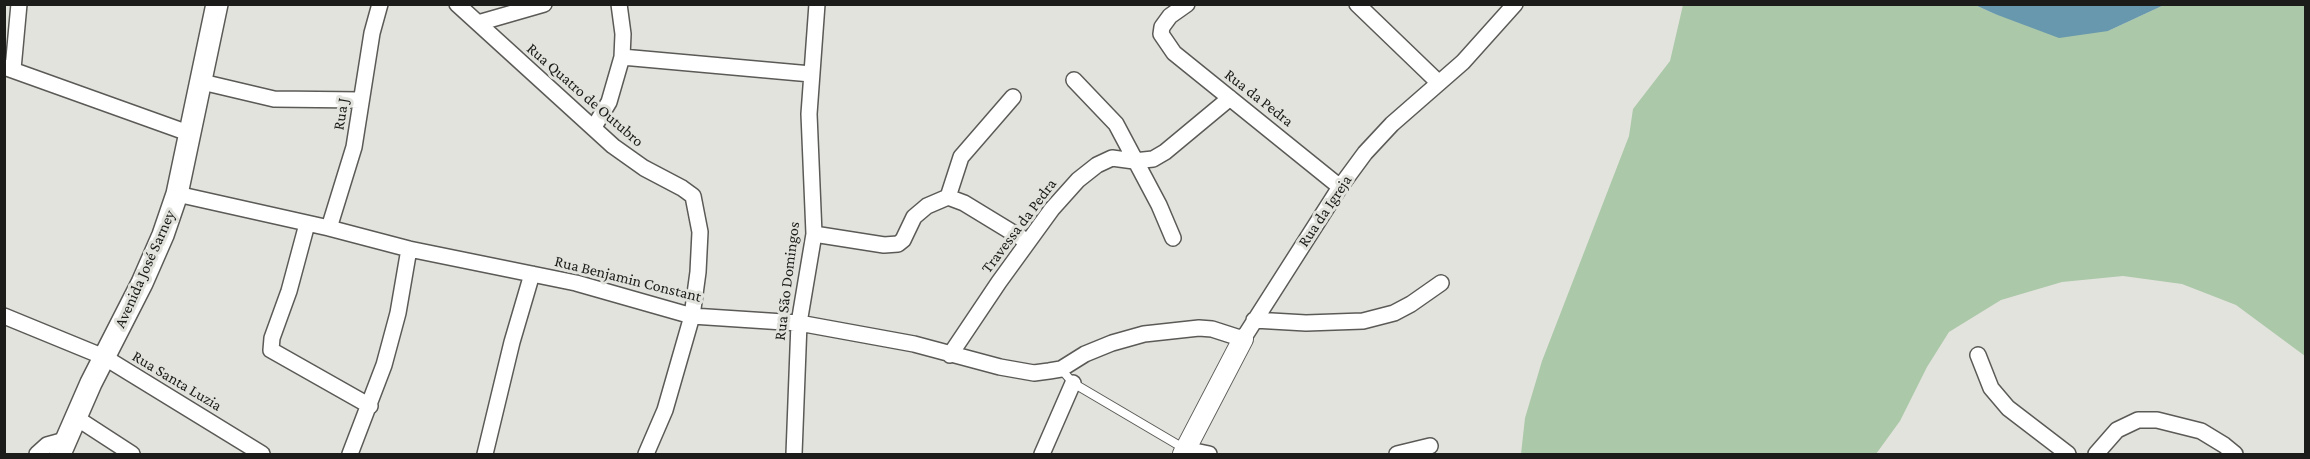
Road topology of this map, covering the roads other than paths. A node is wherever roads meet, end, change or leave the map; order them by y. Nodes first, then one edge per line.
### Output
1 (19, 4) edge
2 (218, 4) edge
3 (380, 4) edge
4 (457, 4) edge
5 (544, 4) edge
6 (620, 4) edge
7 (817, 4) edge
8 (1187, 4) edge
9 (1357, 4) edge
10 (1507, 8) edge
11 (478, 23) junction
12 (622, 57) junction
13 (9, 68) edge
14 (811, 74) junction
15 (1074, 80) dead end
16 (202, 82) junction
17 (1439, 83) junction
18 (1013, 97) dead end
19 (1230, 98) junction
20 (361, 100) junction
21 (594, 127) junction
22 (191, 134) junction
23 (1134, 161) junction
24 (1340, 187) junction
25 (177, 194) junction
26 (948, 197) junction
27 (307, 224) junction
28 (329, 228) junction
29 (814, 234) junction
30 (1173, 238) dead end
31 (1028, 242) junction
32 (410, 249) junction
33 (532, 274) junction
34 (1441, 283) dead end
35 (4, 316) edge
36 (692, 316) junction
37 (1254, 320) junction
38 (799, 323) junction
39 (1243, 339) junction
40 (950, 355) junction
41 (1978, 355) dead end
42 (104, 357) junction
43 (1061, 369) junction
44 (1073, 383) junction
45 (370, 406) junction
46 (75, 417) junction
47 (1430, 446) dead end
48 (63, 447) edge
49 (1184, 452) edge
50 (37, 454) edge
51 (132, 454) edge
52 (262, 454) edge
53 (350, 454) edge
54 (484, 454) edge
55 (646, 454) edge
56 (794, 454) edge
57 (1042, 454) edge
58 (1209, 454) edge
59 (1397, 454) edge
60 (2068, 454) edge
61 (2096, 454) edge
62 (2235, 454) edge

1 - 13 street
2 - 16 main road, Avenida José Sarney
3 - 20 street, Rua J
4 - 11 street, Rua Quatro de Outubro
5 - 11 street
6 - 12 street
7 - 14 street, Rua São Domingos
8 - 19 street, Rua da Pedra
9 - 17 street
10 - 17 street, Rua da Igreja
11 - 21 street, Rua Quatro de Outubro
12 - 14 street
12 - 21 street
13 - 22 street
14 - 29 street, Rua São Domingos
15 - 23 street
16 - 20 street
16 - 22 main road, Avenida José Sarney
17 - 24 street, Rua da Igreja
18 - 26 street
19 - 23 street, Travessa da Pedra
19 - 24 street, Rua da Pedra
20 - 28 street, Rua J
21 - 36 street, Rua Quatro de Outubro
22 - 25 main road, Avenida José Sarney
23 - 30 street
23 - 31 street, Travessa da Pedra
24 - 37 street, Rua da Igreja
25 - 27 street, Rua Benjamin Constant
25 - 42 main road, Avenida José Sarney
26 - 29 street
26 - 31 street
27 - 28 street, Rua Benjamin Constant
27 - 45 street
28 - 32 street, Rua Benjamin Constant
29 - 38 street, Rua São Domingos
31 - 40 street, Travessa da Pedra
32 - 33 street, Rua Benjamin Constant
32 - 45 street
33 - 36 street, Rua Benjamin Constant
33 - 54 street
34 - 37 street
35 - 42 street, Rua Santa Luzia
36 - 38 street, Rua Benjamin Constant
36 - 55 street, Rua Quatro de Outubro
37 - 39 street, Rua da Igreja
38 - 40 street, Rua Benjamin Constant
38 - 56 street, Rua São Domingos
39 - 43 street, Rua Benjamin Constant
39 - 49 street, Rua da Igreja
40 - 43 street, Rua Benjamin Constant
41 - 60 street
42 - 46 main road, Avenida José Sarney
42 - 52 street, Rua Santa Luzia
43 - 44 lane
44 - 49 lane
44 - 57 street
45 - 53 street
46 - 48 main road, Avenida José Sarney
46 - 51 street
47 - 59 street
48 - 50 street
49 - 58 street
61 - 62 street

